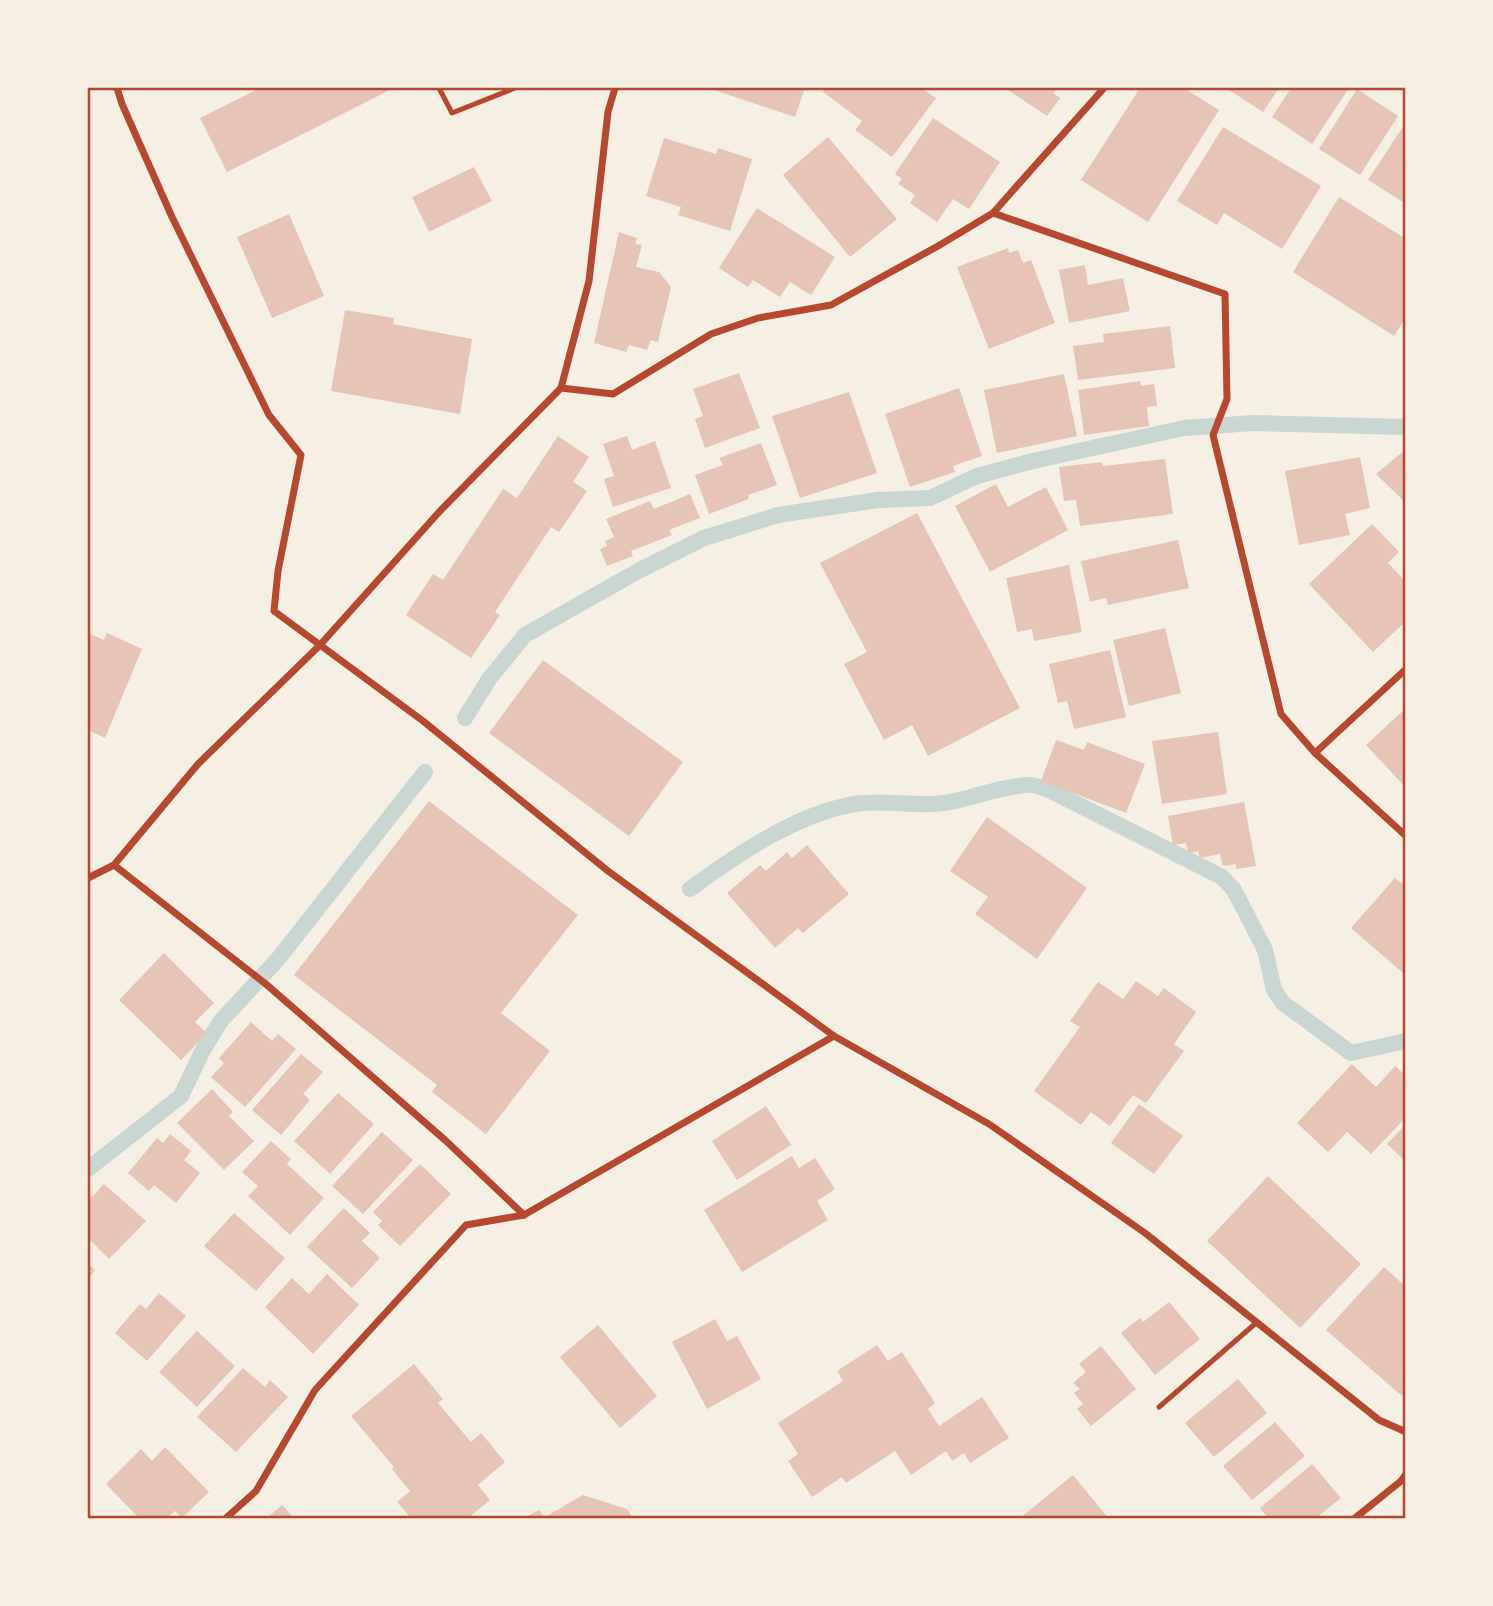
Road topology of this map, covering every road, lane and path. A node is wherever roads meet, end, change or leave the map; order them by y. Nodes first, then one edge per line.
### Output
1 (117, 88) edge
2 (439, 88) edge
3 (515, 88) edge
4 (615, 88) edge
5 (1104, 88) edge
6 (993, 213) junction
7 (561, 388) junction
8 (320, 645) junction
9 (1405, 669) edge
10 (1315, 753) junction
11 (1405, 836) edge
12 (114, 865) junction
13 (88, 877) edge
14 (834, 1036) junction
15 (524, 1214) junction
16 (1256, 1322) junction
17 (1159, 1407) dead end
18 (1405, 1432) edge
19 (1405, 1474) edge
20 (226, 1518) edge
21 (1355, 1518) edge

1 - 8 street
2 - 3 lane
4 - 7 street
5 - 6 street
6 - 7 street
6 - 10 street
7 - 8 street
8 - 12 street
8 - 14 street
9 - 10 street
10 - 11 street
12 - 13 street
12 - 15 street
14 - 15 street
14 - 16 street
15 - 20 street
16 - 17 lane
16 - 18 street
19 - 21 street

